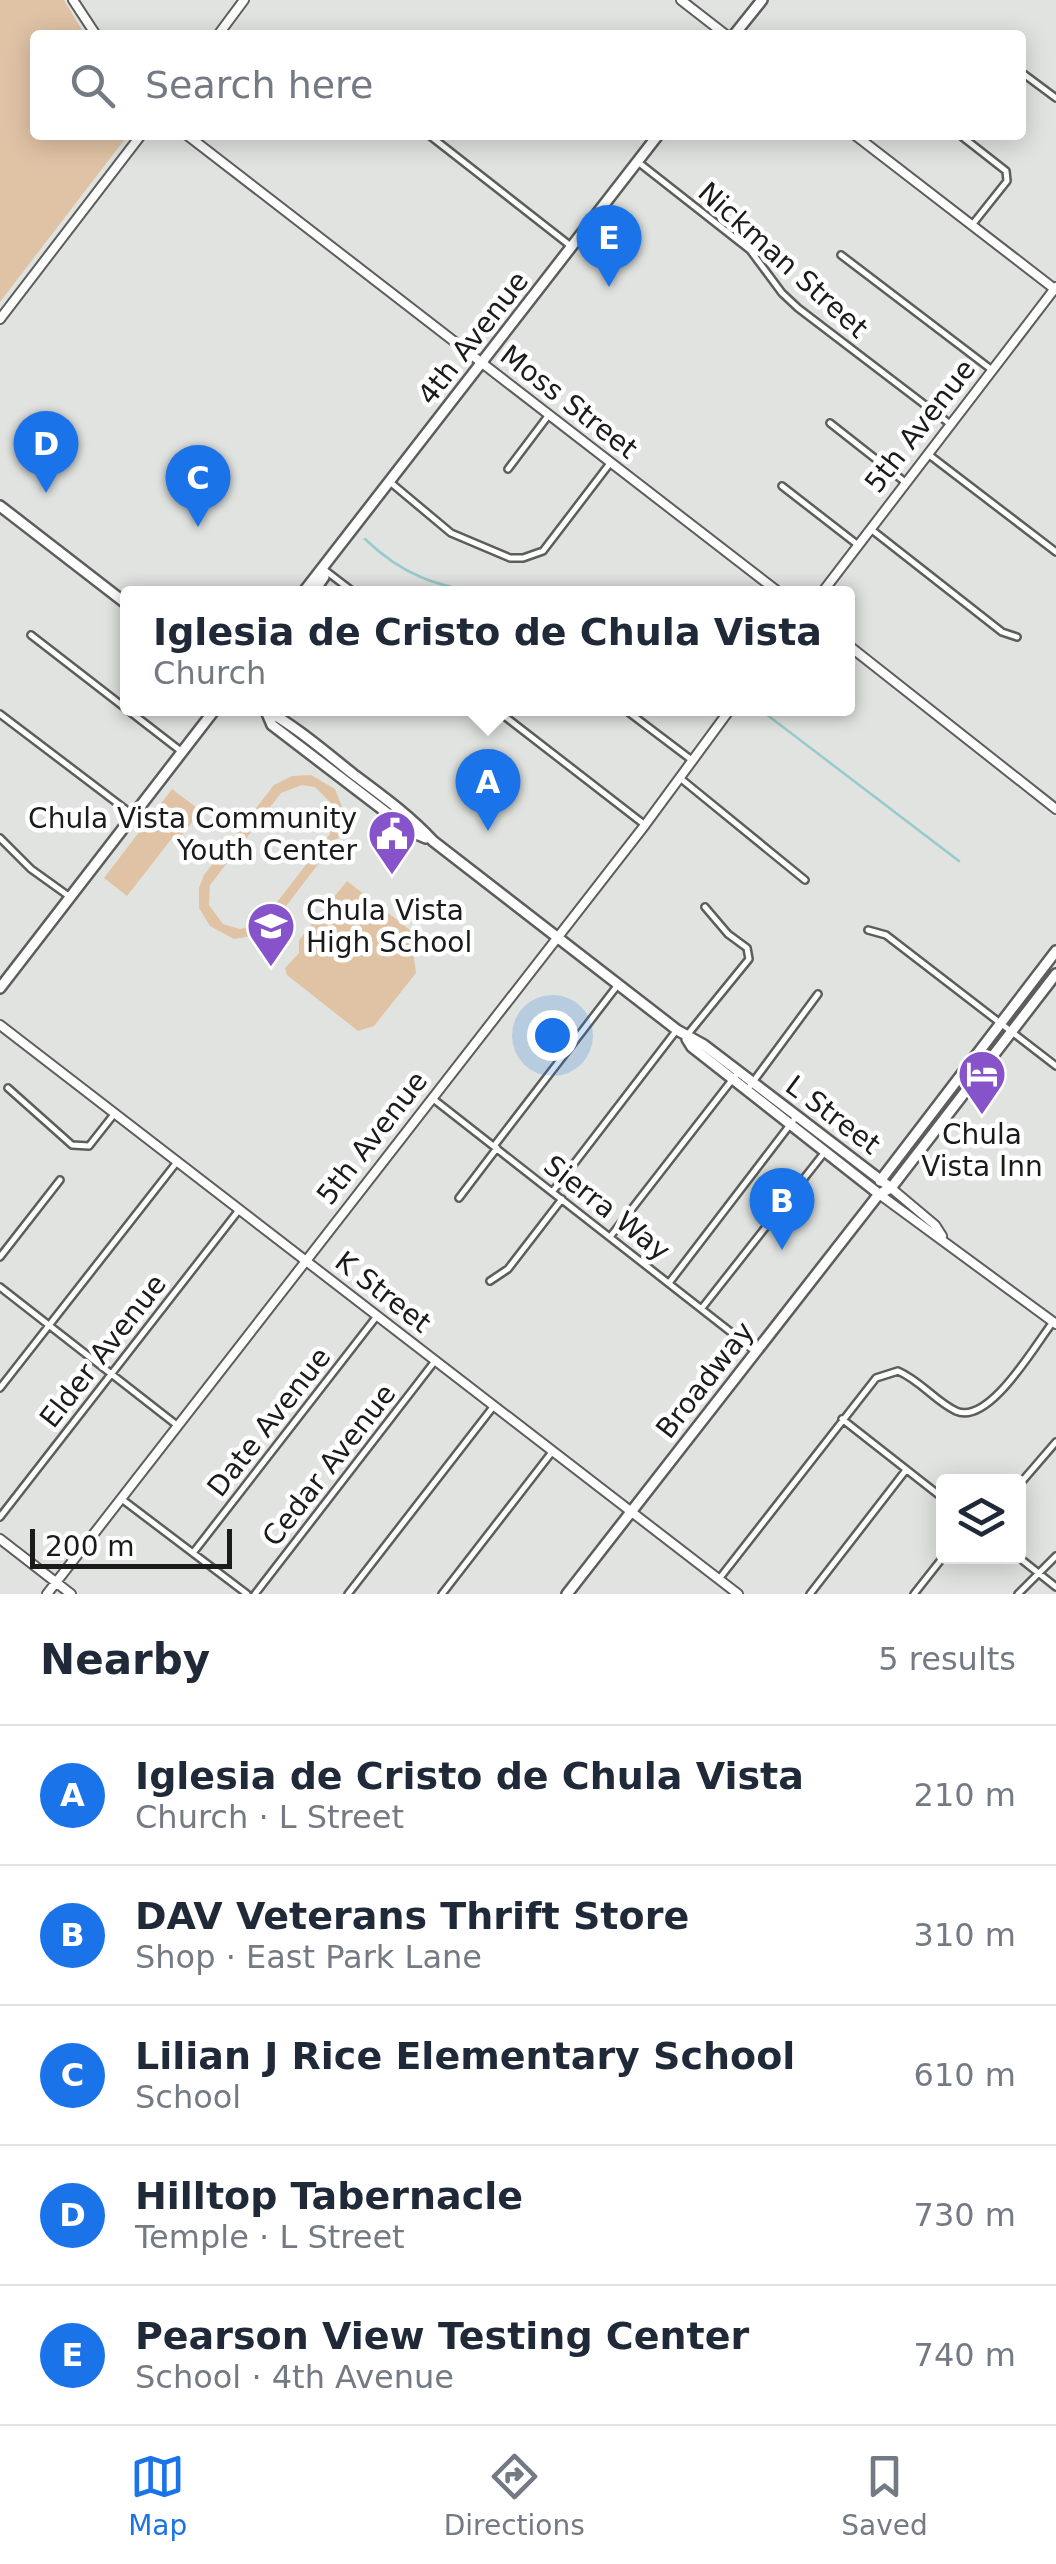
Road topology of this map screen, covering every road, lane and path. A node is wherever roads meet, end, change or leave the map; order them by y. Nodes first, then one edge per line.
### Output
1 (73, 0) edge
2 (244, 0) edge
3 (681, 0) edge
4 (762, 0) edge
5 (93, 30) edge
6 (222, 30) edge
7 (720, 30) edge
8 (738, 30) edge
9 (1026, 76) edge
10 (1056, 98) edge
11 (137, 140) edge
12 (193, 140) edge
13 (435, 140) edge
14 (654, 140) edge
15 (862, 140) edge
16 (966, 140) edge
17 (638, 162) junction
18 (972, 225) junction
19 (572, 246) junction
20 (841, 255) dead end
21 (1056, 288) edge
22 (0, 319) edge
23 (481, 362) junction
24 (992, 370) junction
25 (549, 414) junction
26 (830, 423) dead end
27 (950, 424) junction
28 (928, 454) junction
29 (611, 462) junction
30 (508, 469) dead end
31 (390, 482) junction
32 (905, 482) junction
33 (782, 486) dead end
34 (0, 506) edge
35 (870, 528) junction
36 (858, 546) junction
37 (1056, 552) edge
38 (324, 569) junction
39 (308, 586) edge
40 (318, 586) edge
41 (346, 586) edge
42 (772, 586) edge
43 (827, 586) edge
44 (120, 599) edge
45 (31, 634) dead end
46 (1017, 637) dead end
47 (855, 651) edge
48 (120, 704) edge
49 (0, 714) edge
50 (136, 716) edge
51 (210, 716) edge
52 (279, 716) edge
53 (504, 716) edge
54 (633, 716) edge
55 (725, 716) edge
56 (182, 752) junction
57 (692, 761) junction
58 (680, 778) junction
59 (1056, 809) edge
60 (134, 815) junction
61 (644, 825) junction
62 (0, 838) edge
63 (804, 880) dead end
64 (70, 897) junction
65 (705, 907) dead end
66 (868, 930) dead end
67 (556, 936) junction
68 (1056, 951) edge
69 (1056, 974) edge
70 (618, 985) junction
71 (0, 988) edge
72 (818, 994) dead end
73 (1000, 1024) junction
74 (0, 1026) edge
75 (1011, 1032) junction
76 (681, 1033) junction
77 (1056, 1066) edge
78 (736, 1075) junction
79 (750, 1086) junction
80 (8, 1088) dead end
81 (432, 1098) junction
82 (115, 1113) junction
83 (793, 1121) junction
84 (495, 1147) junction
85 (824, 1152) junction
86 (177, 1162) junction
87 (60, 1180) dead end
88 (880, 1180) junction
89 (890, 1188) junction
90 (553, 1191) junction
91 (879, 1194) junction
92 (460, 1198) dead end
93 (562, 1199) junction
94 (239, 1210) junction
95 (610, 1237) junction
96 (945, 1240) junction
97 (0, 1257) edge
98 (306, 1262) junction
99 (490, 1280) dead end
100 (669, 1282) junction
101 (0, 1287) edge
102 (702, 1308) junction
103 (376, 1316) junction
104 (1055, 1323) edge
105 (49, 1325) junction
106 (755, 1351) junction
107 (436, 1361) junction
108 (111, 1374) junction
109 (0, 1388) edge
110 (493, 1406) junction
111 (842, 1420) junction
112 (178, 1426) junction
113 (1056, 1442) edge
114 (552, 1452) junction
115 (906, 1470) junction
116 (1026, 1477) edge
117 (936, 1494) edge
118 (123, 1500) junction
119 (631, 1512) junction
120 (0, 1517) edge
121 (0, 1539) edge
122 (193, 1553) junction
123 (1056, 1556) edge
124 (1026, 1563) edge
125 (938, 1564) edge
126 (1039, 1574) junction
127 (719, 1579) junction
128 (56, 1582) junction
129 (1056, 1587) edge
130 (47, 1594) edge
131 (71, 1594) edge
132 (247, 1594) edge
133 (255, 1594) edge
134 (348, 1594) edge
135 (442, 1594) edge
136 (567, 1594) edge
137 (738, 1594) edge
138 (810, 1594) edge
139 (914, 1594) edge
140 (1018, 1594) edge

1 - 5 street
2 - 6 street
3 - 7 street
4 - 8 main road
9 - 10 street
11 - 22 street
12 - 23 street, Moss Street
13 - 19 street
14 - 17 main road, 4th Avenue
15 - 18 street
16 - 18 street
17 - 19 main road, 4th Avenue
17 - 27 street, Nickman Street
18 - 21 street
19 - 23 main road, 4th Avenue
20 - 24 street
21 - 24 street, 5th Avenue
23 - 25 street, Moss Street
23 - 31 main road, 4th Avenue
24 - 27 street, 5th Avenue
25 - 29 street, Moss Street
25 - 30 street
26 - 32 street
27 - 28 street, 5th Avenue
28 - 32 street, 5th Avenue
28 - 37 street
29 - 31 street
29 - 42 street, Moss Street
31 - 38 main road, 4th Avenue
32 - 35 street, 5th Avenue
33 - 36 street
34 - 44 main road
35 - 36 street, 5th Avenue
35 - 46 street
36 - 43 street, 5th Avenue
38 - 39 main road, 4th Avenue
38 - 40 main road, 4th Avenue
38 - 41 street
45 - 48 street
47 - 59 street
49 - 60 street
50 - 56 street
51 - 56 main road
52 - 67 main road, L Street
53 - 61 street
54 - 57 street
55 - 57 street, 5th Avenue
56 - 60 main road
57 - 58 street, 5th Avenue
58 - 61 street, 5th Avenue
58 - 63 street
60 - 64 main road
61 - 67 street, 5th Avenue
62 - 64 street
64 - 71 main road
65 - 76 street
66 - 73 street
67 - 70 main road, L Street
67 - 81 street, 5th Avenue
68 - 73 main road
69 - 75 main road, Broadway
70 - 76 main road, L Street
70 - 84 street
72 - 79 street
73 - 75 street
73 - 88 main road
74 - 82 street, K Street
75 - 77 street
75 - 89 main road, Broadway
76 - 78 main road, L Street
76 - 90 street
78 - 79 main road, L Street
78 - 95 street
79 - 83 main road, L Street
80 - 82 street
81 - 84 street, Sierra Way
81 - 98 street, 5th Avenue
82 - 86 street, K Street
83 - 85 main road, L Street
83 - 88 main road, L Street
83 - 100 street
84 - 90 street, Sierra Way
84 - 92 street
85 - 91 main road, L Street
85 - 102 street
86 - 94 street, K Street
86 - 105 street
87 - 97 street
88 - 89 main road, L Street
88 - 91 main road
89 - 91 main road, Broadway
89 - 96 street, L Street
90 - 93 street, Sierra Way
91 - 96 street, L Street
91 - 106 main road, Broadway
93 - 95 street, Sierra Way
93 - 99 street
94 - 98 street, K Street
94 - 108 street, Elder Avenue
95 - 100 street, Sierra Way
96 - 104 street, L Street
98 - 103 street, K Street
98 - 112 street, 5th Avenue
100 - 102 street, Sierra Way
101 - 105 street
102 - 106 street, Sierra Way
103 - 107 street, K Street
103 - 122 street, Date Avenue
104 - 111 street
105 - 108 street
105 - 109 street
106 - 119 main road, Broadway
107 - 110 street, K Street
107 - 133 street, Cedar Avenue
108 - 112 street
108 - 120 street, Elder Avenue
110 - 114 street, K Street
110 - 134 street
111 - 115 street
111 - 127 street
112 - 118 street, 5th Avenue
113 - 116 street
114 - 119 street, K Street
114 - 135 street
115 - 117 street
115 - 138 street
118 - 122 street
118 - 128 street, 5th Avenue
119 - 127 street, K Street
119 - 136 main road, Broadway
121 - 128 street
122 - 132 street
123 - 126 street
124 - 126 street
125 - 139 street
126 - 129 street
126 - 140 street
127 - 137 street, K Street
128 - 130 street, 5th Avenue
128 - 131 street

